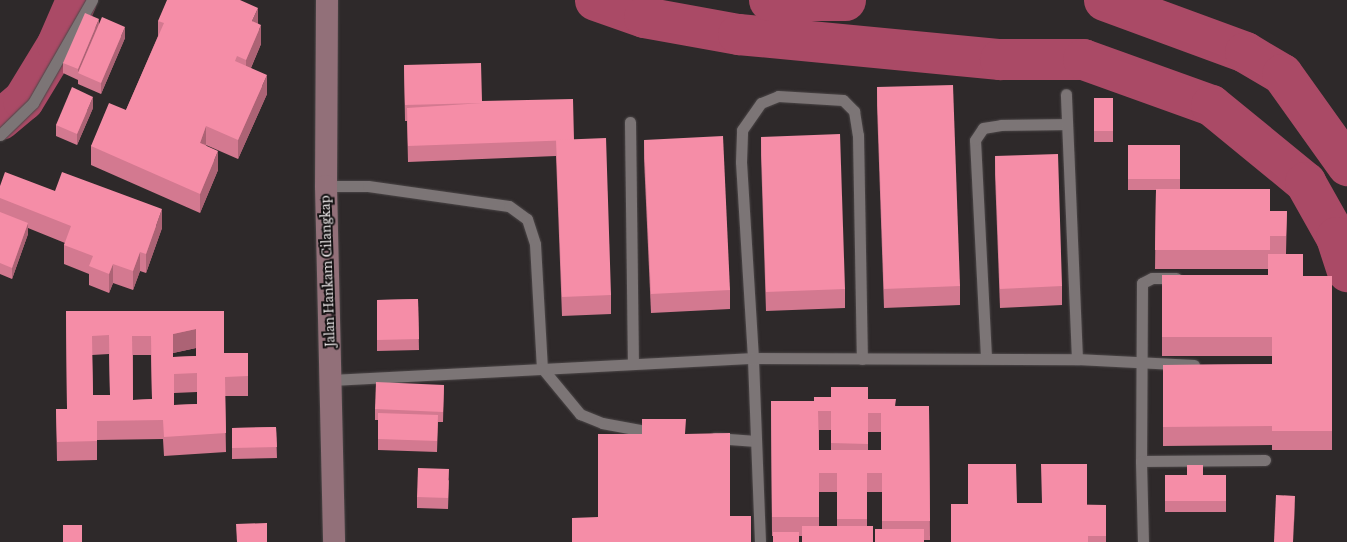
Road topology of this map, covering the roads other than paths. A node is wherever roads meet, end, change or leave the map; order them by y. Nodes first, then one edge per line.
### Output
1 (92, 0) edge
2 (327, 0) edge
3 (1066, 94) dead end
4 (630, 122) dead end
5 (1067, 124) junction
6 (0, 135) edge
7 (326, 186) junction
8 (1190, 278) edge
9 (986, 357) junction
10 (753, 358) junction
11 (862, 359) junction
12 (1077, 359) junction
13 (633, 362) junction
14 (1143, 363) junction
15 (1206, 366) edge
16 (542, 368) junction
17 (332, 380) junction
18 (670, 434) edge
19 (701, 438) edge
20 (756, 441) junction
21 (1265, 460) dead end
22 (1141, 461) junction
23 (334, 542) edge
24 (760, 542) edge
25 (1143, 542) edge

1 - 6 lane
2 - 7 street, Jalan Hankam Cilangkap
3 - 5 lane
4 - 13 lane
5 - 9 lane
5 - 12 lane
7 - 16 lane
7 - 17 street, Jalan Hankam Cilangkap
8 - 14 lane
9 - 11 lane
9 - 12 lane
10 - 11 lane
10 - 11 lane
10 - 13 lane
10 - 20 lane
12 - 14 lane
13 - 16 lane
14 - 15 lane
14 - 22 lane
16 - 17 lane
16 - 18 lane
17 - 23 street, Jalan Hankam Cilangkap
19 - 20 lane
20 - 24 lane
21 - 22 lane
22 - 25 lane

